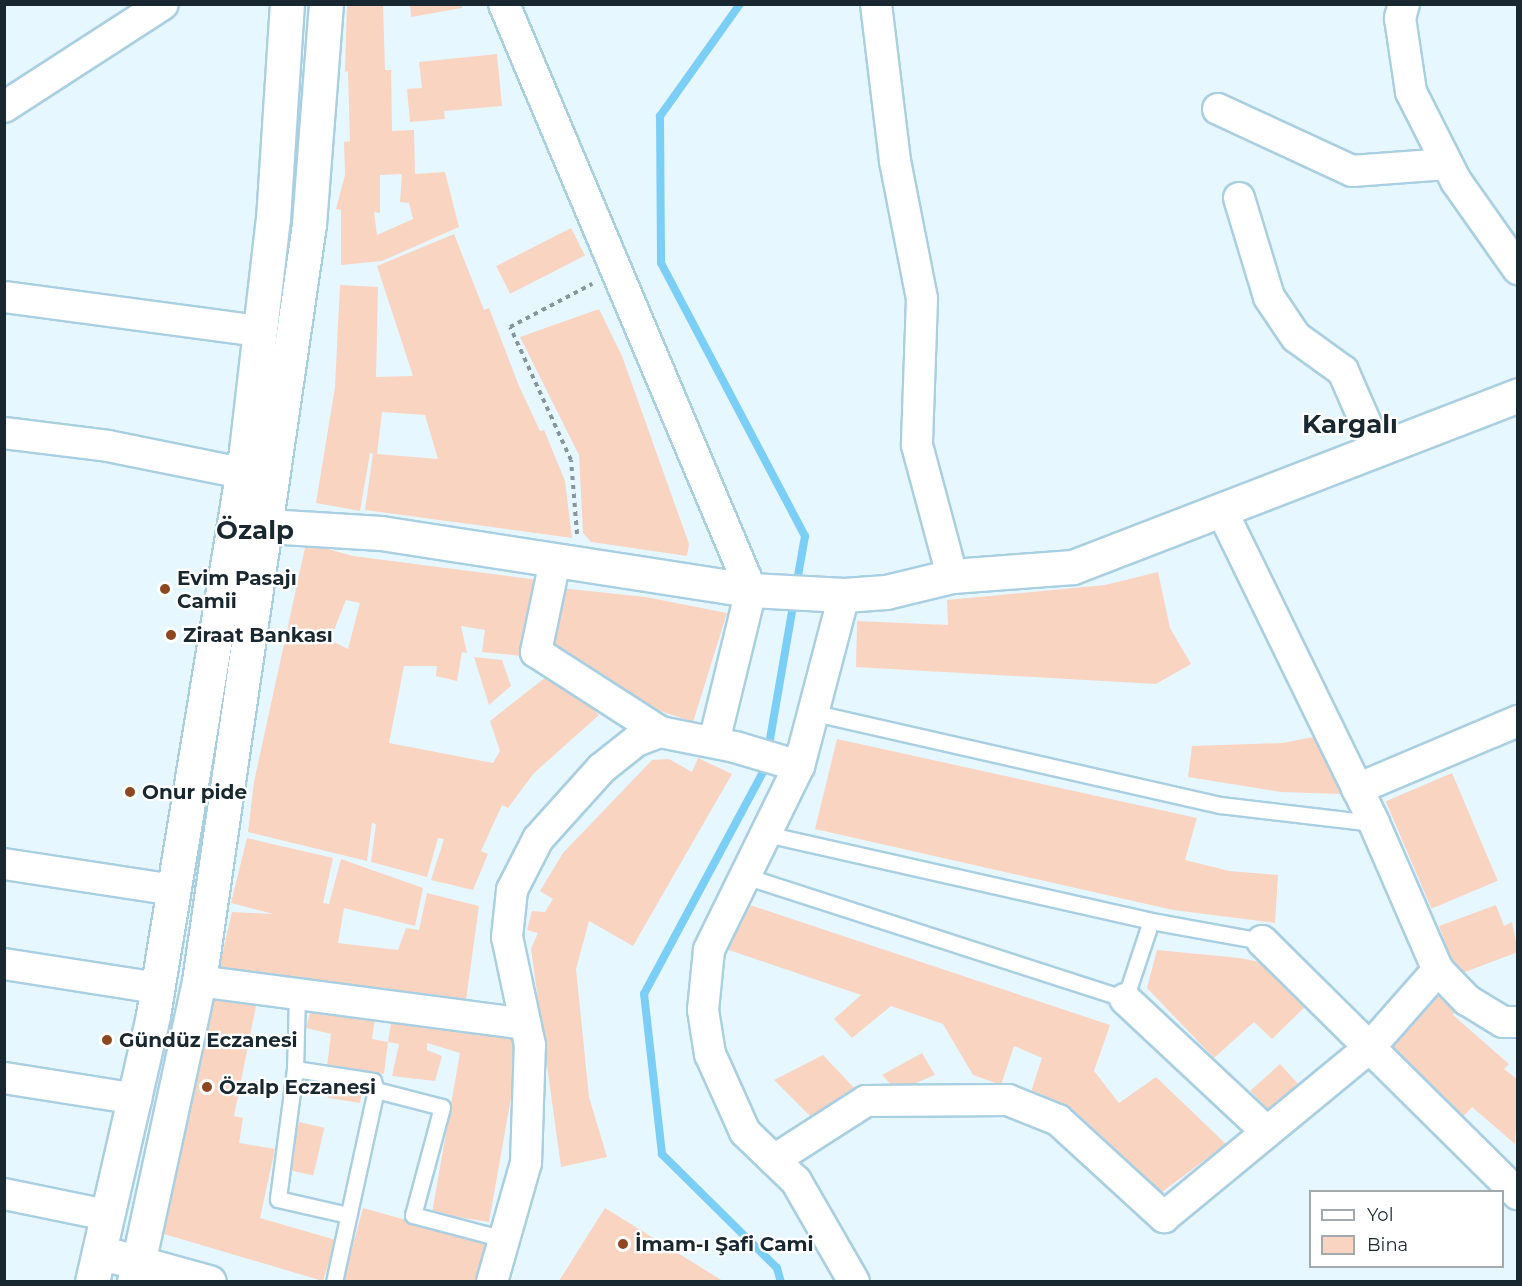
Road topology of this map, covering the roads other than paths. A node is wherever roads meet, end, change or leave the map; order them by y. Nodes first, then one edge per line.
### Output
1 (163, 4) edge
2 (287, 4) edge
3 (326, 4) edge
4 (504, 4) edge
5 (876, 4) edge
6 (1404, 4) edge
7 (4, 107) edge
8 (1218, 109) dead end
9 (1447, 164) junction
10 (1239, 198) dead end
11 (1518, 269) edge
12 (4, 297) edge
13 (260, 331) junction
14 (1518, 395) edge
15 (4, 433) edge
16 (1377, 449) junction
17 (242, 473) junction
18 (1221, 509) junction
19 (235, 519) junction
20 (267, 526) junction
21 (568, 563) junction
22 (952, 576) junction
23 (751, 590) junction
24 (844, 595) junction
25 (815, 713) junction
26 (1518, 721) edge
27 (660, 732) junction
28 (714, 742) junction
29 (799, 766) junction
30 (1358, 789) junction
31 (1374, 823) junction
32 (766, 834) junction
33 (4, 864) edge
34 (745, 876) junction
35 (174, 890) junction
36 (1151, 921) junction
37 (1262, 941) joint
38 (4, 964) edge
39 (1438, 970) junction
40 (199, 981) junction
41 (158, 988) junction
42 (297, 994) junction
43 (1125, 999) junction
44 (1518, 1022) edge
45 (525, 1024) junction
46 (1370, 1047) junction
47 (295, 1069) junction
48 (4, 1078) edge
49 (376, 1090) junction
50 (136, 1099) junction
51 (1266, 1131) junction
52 (774, 1160) junction
53 (4, 1194) edge
54 (1518, 1194) edge
55 (106, 1215) junction
56 (348, 1215) junction
57 (504, 1239) junction
58 (95, 1267) edge
59 (137, 1272) edge
60 (208, 1281) edge
61 (334, 1281) edge
62 (492, 1281) edge
63 (854, 1281) edge

1 - 7 street
2 - 13 main road
3 - 20 main road
4 - 23 street
5 - 22 street
6 - 9 street
8 - 9 street
9 - 11 street
10 - 16 street
12 - 13 street
13 - 17 main road
14 - 16 main road
15 - 17 street
16 - 18 main road
17 - 19 main road
18 - 22 main road
18 - 30 street
19 - 20 main road
19 - 35 main road
20 - 21 main road
20 - 40 main road
21 - 23 main road
21 - 27 street
22 - 24 main road
23 - 24 main road
23 - 28 street
24 - 25 street
25 - 29 street
25 - 31 lane
26 - 30 street
27 - 28 street
27 - 45 street
28 - 29 street
29 - 32 street
30 - 31 street
31 - 39 street
32 - 34 street
32 - 36 lane
33 - 35 street
34 - 43 lane
34 - 52 street
35 - 41 main road
36 - 37 lane
36 - 43 lane
37 - 46 street
38 - 41 street
39 - 44 street
39 - 46 street
40 - 42 street
40 - 59 main road
41 - 50 main road
42 - 45 street
42 - 47 lane
43 - 51 street
45 - 57 street
46 - 51 street
46 - 54 street
47 - 49 lane
47 - 56 lane
48 - 50 street
49 - 56 lane
49 - 57 lane
50 - 55 main road
51 - 52 street
52 - 63 street
53 - 55 street
55 - 58 main road
56 - 61 lane
57 - 62 street
58 - 59 main road
59 - 60 main road

